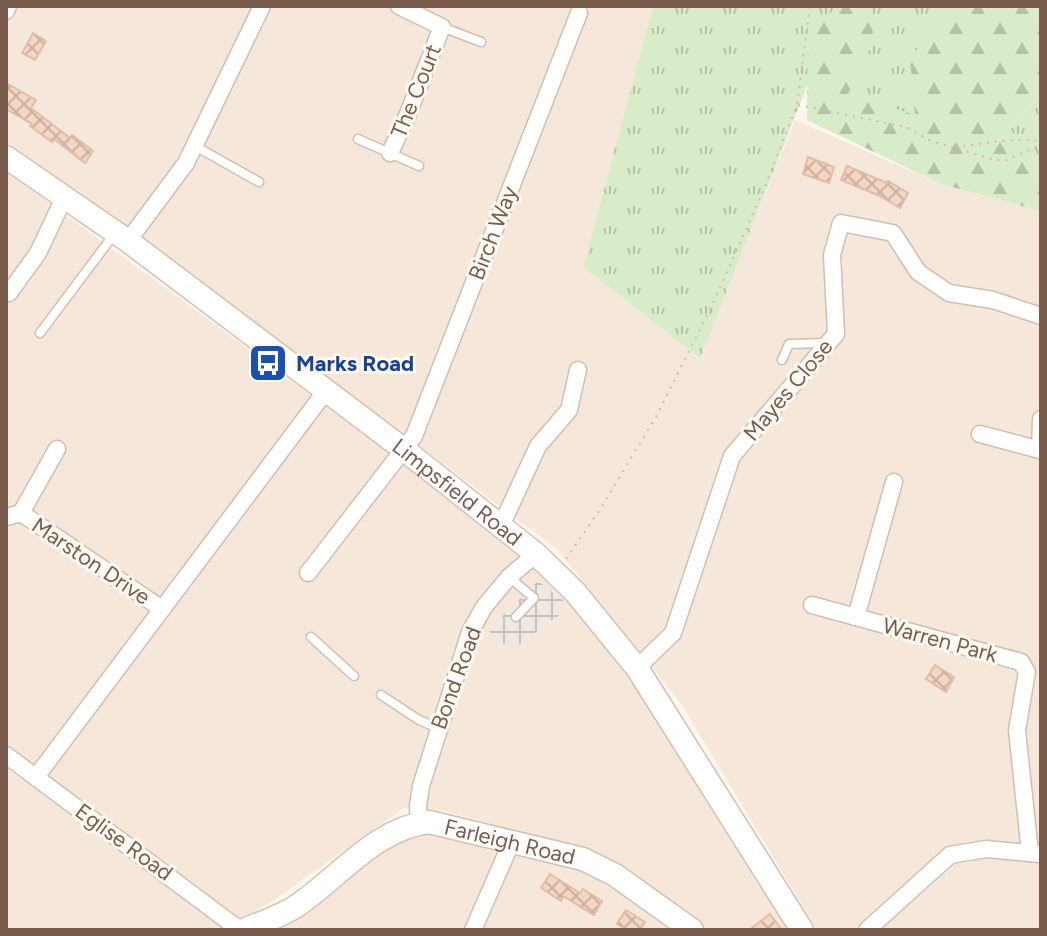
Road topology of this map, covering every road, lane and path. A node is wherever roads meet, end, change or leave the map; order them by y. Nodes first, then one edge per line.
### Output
1 (262, 6) edge
2 (399, 6) edge
3 (810, 6) edge
4 (579, 13) dead end
5 (442, 27) junction
6 (481, 42) dead end
7 (797, 105) junction
8 (358, 139) dead end
9 (1041, 143) edge
10 (195, 146) junction
11 (954, 148) junction
12 (390, 153) junction
13 (6, 157) edge
14 (419, 166) dead end
15 (259, 182) dead end
16 (64, 198) junction
17 (122, 236) junction
18 (9, 293) dead end
19 (1041, 316) edge
20 (40, 333) dead end
21 (828, 343) junction
22 (782, 360) dead end
23 (578, 370) dead end
24 (325, 392) junction
25 (1041, 419) edge
26 (980, 434) dead end
27 (402, 448) junction
28 (57, 449) dead end
29 (894, 482) dead end
30 (13, 515) edge
31 (501, 526) junction
32 (536, 554) junction
33 (308, 573) dead end
34 (556, 573) junction
35 (509, 577) junction
36 (812, 605) dead end
37 (162, 609) junction
38 (516, 617) dead end
39 (856, 617) junction
40 (311, 637) dead end
41 (637, 668) junction
42 (354, 676) dead end
43 (381, 695) dead end
44 (438, 728) junction
45 (6, 755) edge
46 (36, 777) junction
47 (419, 824) junction
48 (512, 841) junction
49 (1035, 854) edge
50 (242, 930) edge
51 (473, 930) edge
52 (692, 930) edge
53 (802, 930) edge
54 (867, 930) edge

1 - 10 street
2 - 5 street, The Court
3 - 7 path
4 - 27 street, Birch Way
5 - 6 lane
5 - 12 street, The Court
7 - 11 path
7 - 34 path
8 - 12 lane
9 - 11 path
9 - 11 path
10 - 15 lane
10 - 17 street
12 - 14 lane
13 - 16 main road, Limpsfield Road
16 - 17 main road, Limpsfield Road
16 - 18 street
17 - 20 lane
17 - 24 main road, Limpsfield Road
19 - 21 street, Mayes Close
21 - 22 lane
21 - 41 street, Mayes Close
23 - 31 street
24 - 27 main road, Limpsfield Road
24 - 37 street
25 - 26 street
27 - 31 main road, Limpsfield Road
27 - 33 street, Birch Way
28 - 30 street, Marston Drive
29 - 39 street, Warren Park
30 - 37 street, Marston Drive
31 - 32 main road, Limpsfield Road
32 - 34 main road, Limpsfield Road
32 - 35 street, Bond Road
34 - 41 main road, Limpsfield Road
35 - 38 lane
35 - 44 street, Bond Road
36 - 39 street, Warren Park
37 - 46 street
39 - 49 street, Warren Park
40 - 42 lane
41 - 53 main road, Limpsfield Road
43 - 44 lane
44 - 47 street, Bond Road
45 - 46 street, Eglise Road
46 - 50 street, Eglise Road
47 - 48 main road, Farleigh Road
47 - 50 main road, Farleigh Road
48 - 51 street
48 - 52 main road, Farleigh Road
49 - 54 street

